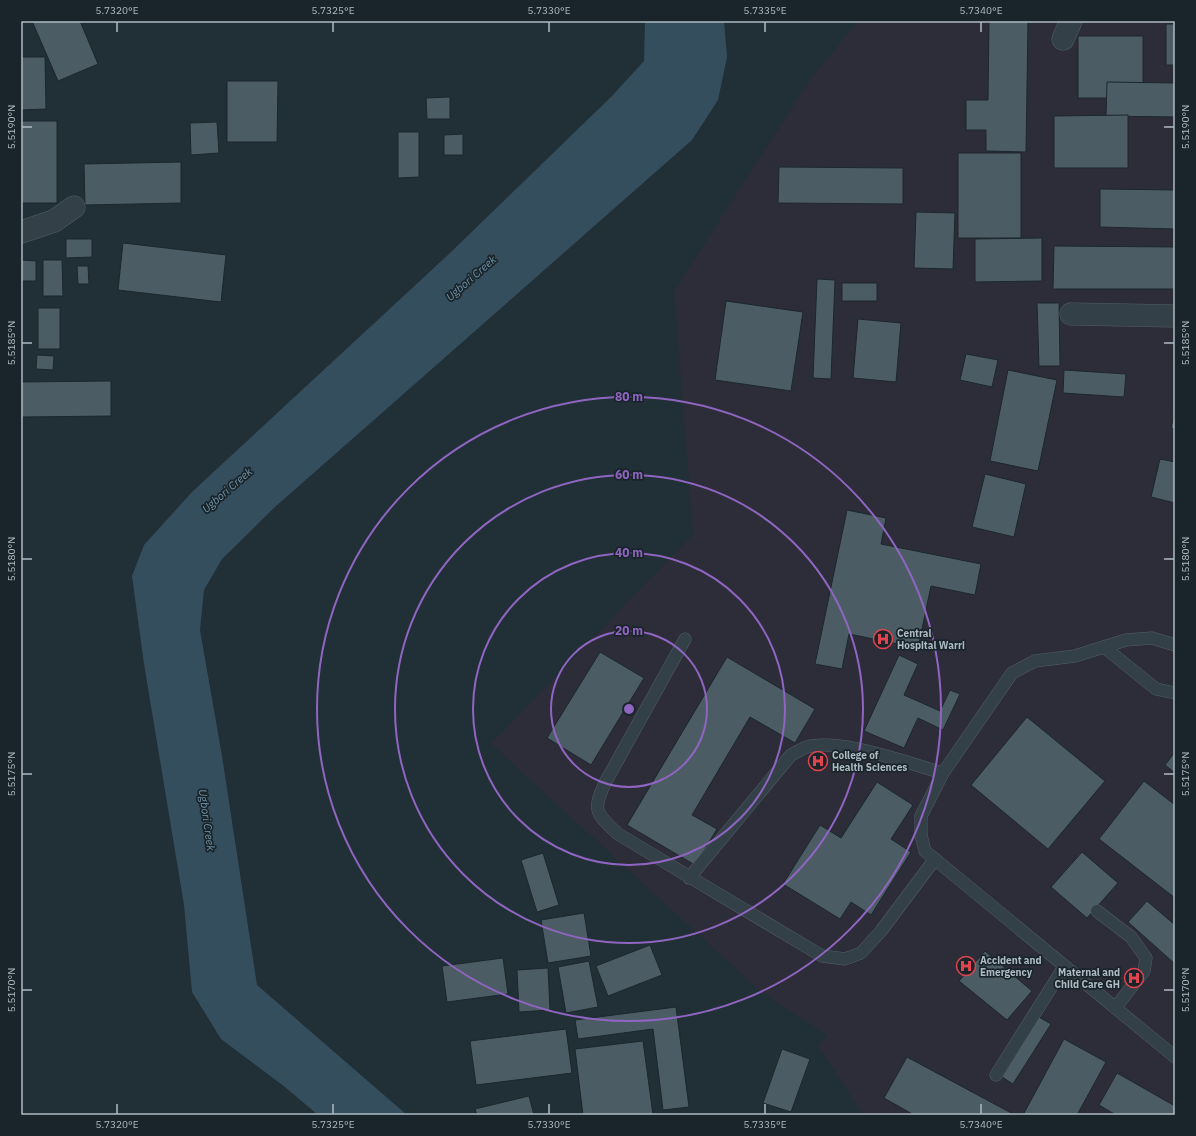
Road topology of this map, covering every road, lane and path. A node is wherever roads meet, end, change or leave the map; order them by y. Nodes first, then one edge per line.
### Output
1 (74, 207) dead end
2 (21, 232) edge
3 (1070, 314) dead end
4 (1175, 316) edge
5 (685, 639) dead end
6 (1175, 645) edge
7 (1104, 647) junction
8 (1175, 693) edge
9 (943, 773) junction
10 (935, 859) junction
11 (690, 878) junction
12 (1097, 911) dead end
13 (1064, 967) junction
14 (1115, 1008) junction
15 (1175, 1057) edge
16 (996, 1075) dead end

1 - 2 street
3 - 4 street
5 - 11 lane
6 - 7 lane
7 - 8 lane
7 - 9 lane
9 - 10 lane
9 - 11 lane
10 - 11 lane
10 - 13 lane
12 - 14 lane
13 - 14 lane
13 - 16 lane
14 - 15 lane

